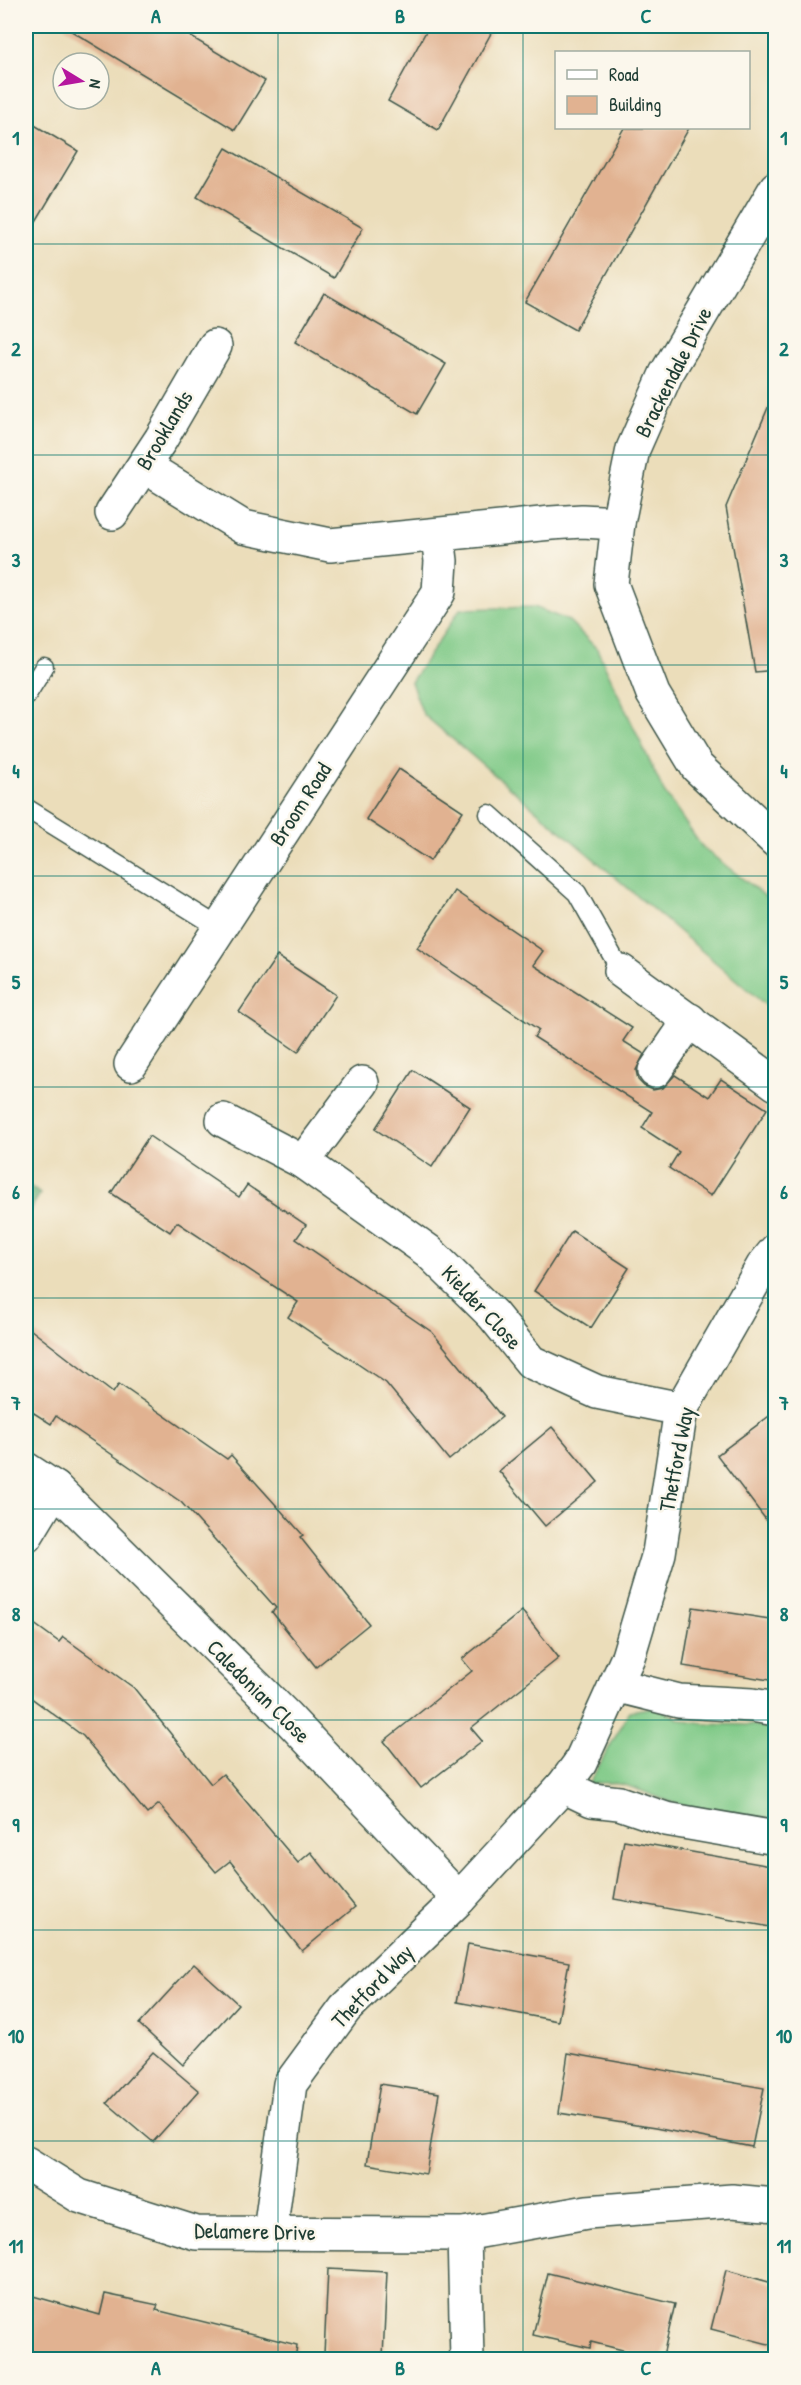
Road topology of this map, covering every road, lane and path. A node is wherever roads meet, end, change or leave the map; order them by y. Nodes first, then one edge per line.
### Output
1 (776, 188) edge
2 (215, 346) dead end
3 (144, 466) junction
4 (112, 513) dead end
5 (618, 523) junction
6 (438, 536) junction
7 (44, 667) dead end
8 (26, 696) edge
9 (26, 808) edge
10 (489, 814) dead end
11 (776, 841) edge
12 (220, 928) junction
13 (621, 971) joint
14 (690, 1020) junction
15 (131, 1064) dead end
16 (655, 1071) dead end
17 (362, 1083) dead end
18 (776, 1084) edge
19 (223, 1120) dead end
20 (303, 1162) junction
21 (776, 1250) edge
22 (681, 1409) junction
23 (26, 1469) edge
24 (55, 1488) junction
25 (26, 1536) edge
26 (615, 1685) junction
27 (776, 1709) edge
28 (563, 1786) junction
29 (776, 1838) edge
30 (459, 1899) junction
31 (26, 2163) edge
32 (776, 2205) edge
33 (270, 2232) junction
34 (464, 2234) junction
35 (467, 2360) edge

1 - 5 street, Brackendale Drive
2 - 3 street, Brooklands
3 - 4 street, Brooklands
3 - 6 street
5 - 6 street
5 - 11 street, Brackendale Drive
6 - 12 street, Broom Road
7 - 8 lane
9 - 12 lane
10 - 13 lane
12 - 15 street, Broom Road
13 - 14 street
14 - 16 street
14 - 18 street
17 - 20 street
19 - 20 street, Kielder Close
20 - 22 street, Kielder Close
21 - 22 street, Thetford Way
22 - 26 street, Thetford Way
23 - 24 street, Caledonian Close
24 - 25 street
24 - 30 street, Caledonian Close
26 - 27 street
26 - 28 street, Thetford Way
28 - 29 street
28 - 30 street, Thetford Way
30 - 33 street, Thetford Way
31 - 33 street, Delamere Drive
32 - 34 street, Delamere Drive
33 - 34 street, Delamere Drive
34 - 35 street

